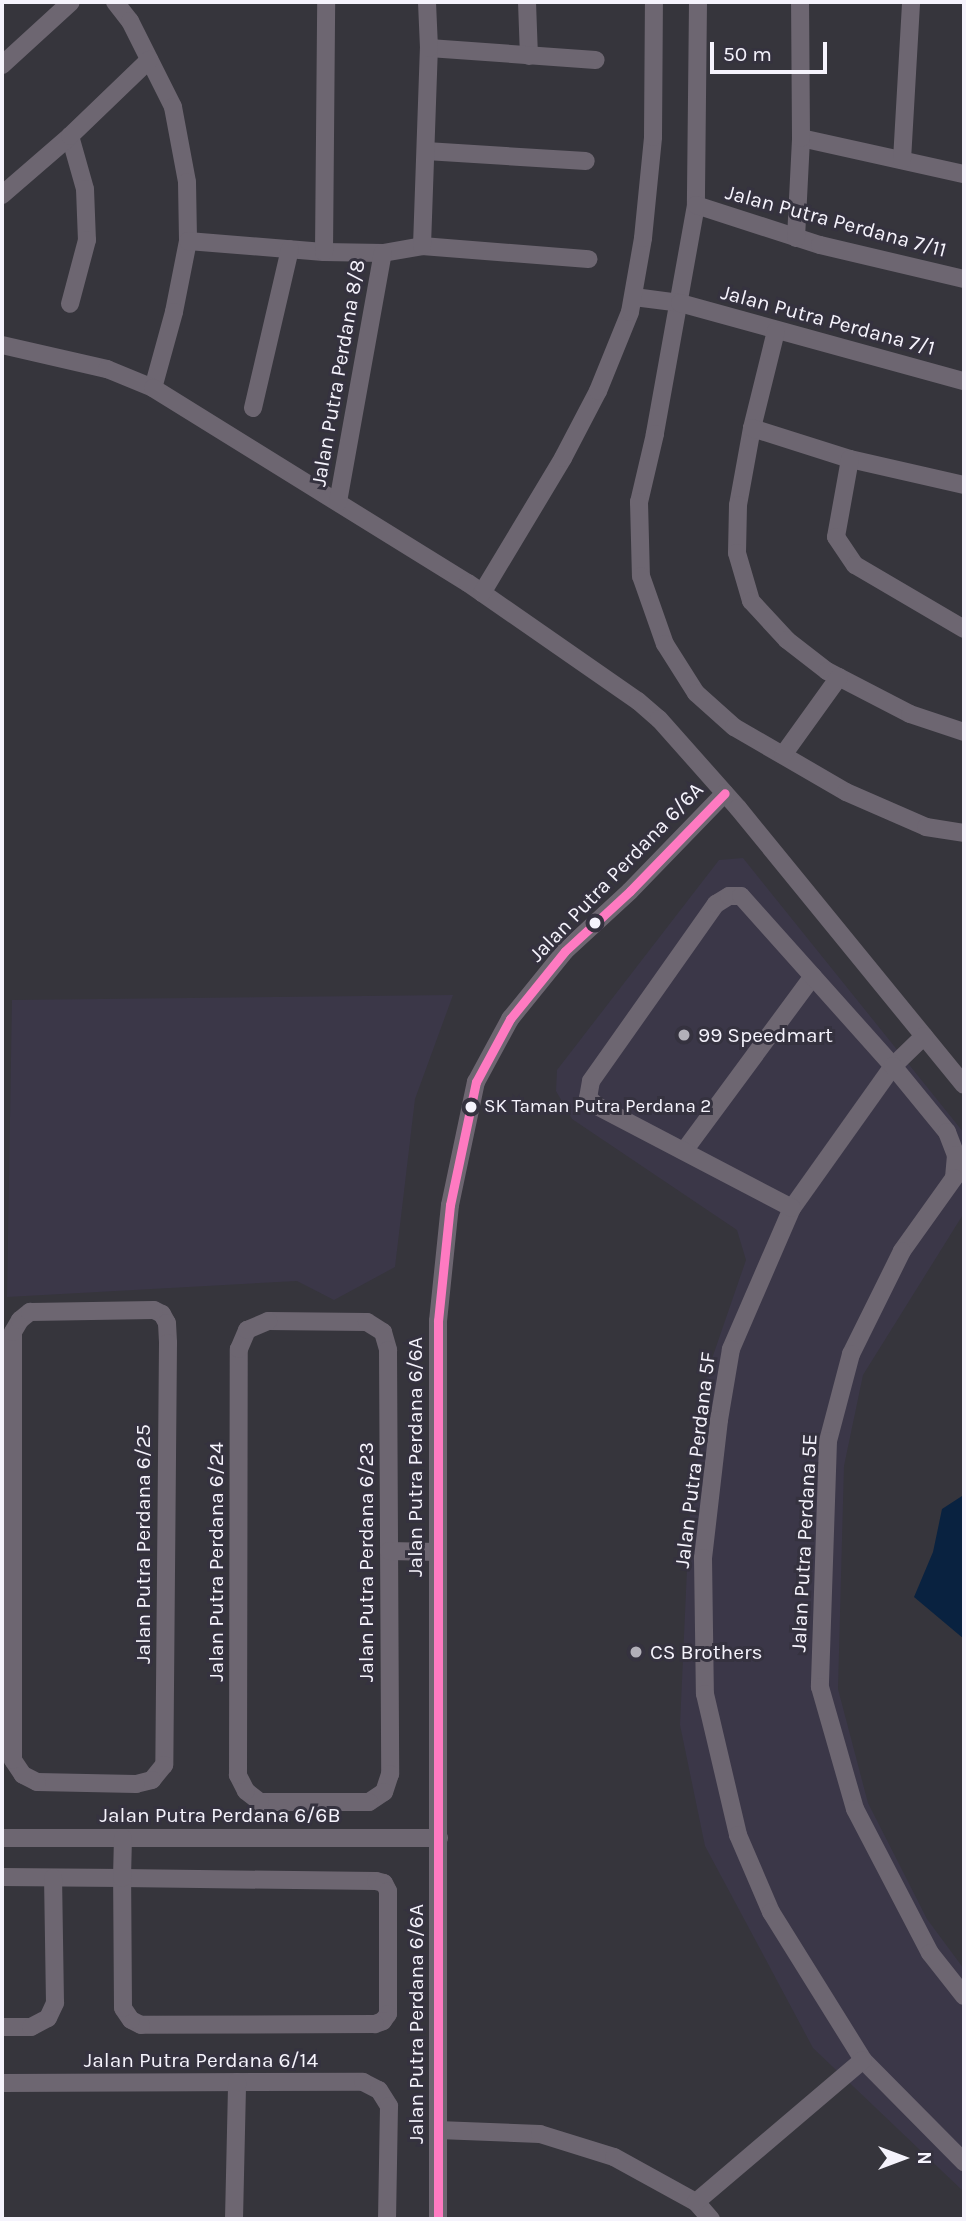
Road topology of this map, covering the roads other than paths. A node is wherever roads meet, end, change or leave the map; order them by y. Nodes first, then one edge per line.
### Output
1 (71, 2) edge
2 (115, 2) edge
3 (326, 2) edge
4 (427, 2) edge
5 (527, 2) edge
6 (654, 2) edge
7 (698, 2) edge
8 (800, 2) edge
9 (911, 2) edge
10 (429, 48) junction
11 (528, 56) junction
12 (149, 60) junction
13 (596, 60) dead end
14 (2, 65) edge
15 (70, 136) junction
16 (802, 138) junction
17 (426, 151) junction
18 (902, 160) junction
19 (586, 161) dead end
20 (964, 174) edge
21 (2, 195) edge
22 (696, 205) junction
23 (796, 238) junction
24 (188, 241) junction
25 (422, 246) junction
26 (290, 249) junction
27 (324, 251) junction
28 (383, 253) junction
29 (589, 259) dead end
30 (964, 279) edge
31 (634, 297) junction
32 (680, 303) junction
33 (70, 304) dead end
34 (776, 331) junction
35 (2, 345) edge
36 (964, 381) edge
37 (153, 388) junction
38 (253, 408) dead end
39 (752, 428) junction
40 (850, 459) junction
41 (964, 485) edge
42 (338, 502) junction
43 (482, 593) junction
44 (964, 629) edge
45 (839, 677) junction
46 (964, 732) edge
47 (783, 755) junction
48 (725, 793) junction
49 (964, 833) edge
50 (813, 976) junction
51 (924, 1036) junction
52 (894, 1066) junction
53 (964, 1085) edge
54 (684, 1151) junction
55 (792, 1208) junction
56 (239, 1349) joint
57 (8, 1549) edge
58 (389, 1551) junction
59 (437, 1552) junction
60 (390, 1774) joint
61 (2, 1838) edge
62 (123, 1838) junction
63 (439, 1838) junction
64 (2, 1877) edge
65 (53, 1878) junction
66 (122, 1878) junction
67 (964, 1996) edge
68 (2, 2027) edge
69 (863, 2060) junction
70 (237, 2082) junction
71 (2, 2083) edge
72 (438, 2130) junction
73 (964, 2162) edge
74 (696, 2202) junction
75 (234, 2219) edge
76 (387, 2219) edge
77 (438, 2219) edge
78 (711, 2219) edge

1 - 14 street
2 - 12 street
3 - 27 street
4 - 10 street
5 - 11 street
6 - 31 street
7 - 22 street
8 - 16 street
9 - 18 street
10 - 11 street
10 - 17 street
11 - 13 street
12 - 15 street
12 - 24 street
15 - 21 street
15 - 33 street
16 - 18 street
16 - 23 street
17 - 19 street
17 - 25 street
18 - 20 street
22 - 23 street, Jalan Putra Perdana 7/11
22 - 32 street
23 - 30 street, Jalan Putra Perdana 7/11
24 - 26 street
24 - 37 street
25 - 28 street
25 - 29 street
26 - 27 street
26 - 38 street
27 - 28 street
28 - 42 street, Jalan Putra Perdana 8/8
31 - 32 street, Jalan Putra Perdana 7/1
31 - 43 street
32 - 34 street, Jalan Putra Perdana 7/1
32 - 47 street
34 - 36 street, Jalan Putra Perdana 7/1
34 - 39 street
35 - 37 street
37 - 42 street
39 - 40 street
39 - 45 street
40 - 41 street
40 - 44 street
42 - 43 street
43 - 48 street
45 - 46 street
45 - 47 street
47 - 49 street
48 - 51 street
48 - 59 street, Jalan Putra Perdana 6/6A
50 - 52 street, Jalan Putra Perdana 5E
50 - 54 street
50 - 54 street, Jalan Putra Perdana 5E
51 - 52 street, Jalan Putra Perdana 5F
51 - 53 street
52 - 55 street, Jalan Putra Perdana 5F
52 - 67 street, Jalan Putra Perdana 5E
54 - 55 street
55 - 69 street, Jalan Putra Perdana 5F
56 - 58 street, Jalan Putra Perdana 6/23
56 - 60 street, Jalan Putra Perdana 6/24
57 - 57 street, Jalan Putra Perdana 6/25
58 - 59 street
58 - 60 street, Jalan Putra Perdana 6/23
59 - 63 street, Jalan Putra Perdana 6/6A
61 - 62 street, Jalan Putra Perdana 6/6B
62 - 63 street, Jalan Putra Perdana 6/6B
62 - 66 street
63 - 72 street, Jalan Putra Perdana 6/6A
64 - 65 street
65 - 66 street
65 - 68 street
66 - 66 street
69 - 73 street, Jalan Putra Perdana 5F
69 - 74 street
70 - 71 street, Jalan Putra Perdana 6/14
70 - 75 street
70 - 76 street, Jalan Putra Perdana 6/14
72 - 74 street
72 - 77 street, Jalan Putra Perdana 6/6A
74 - 78 street

